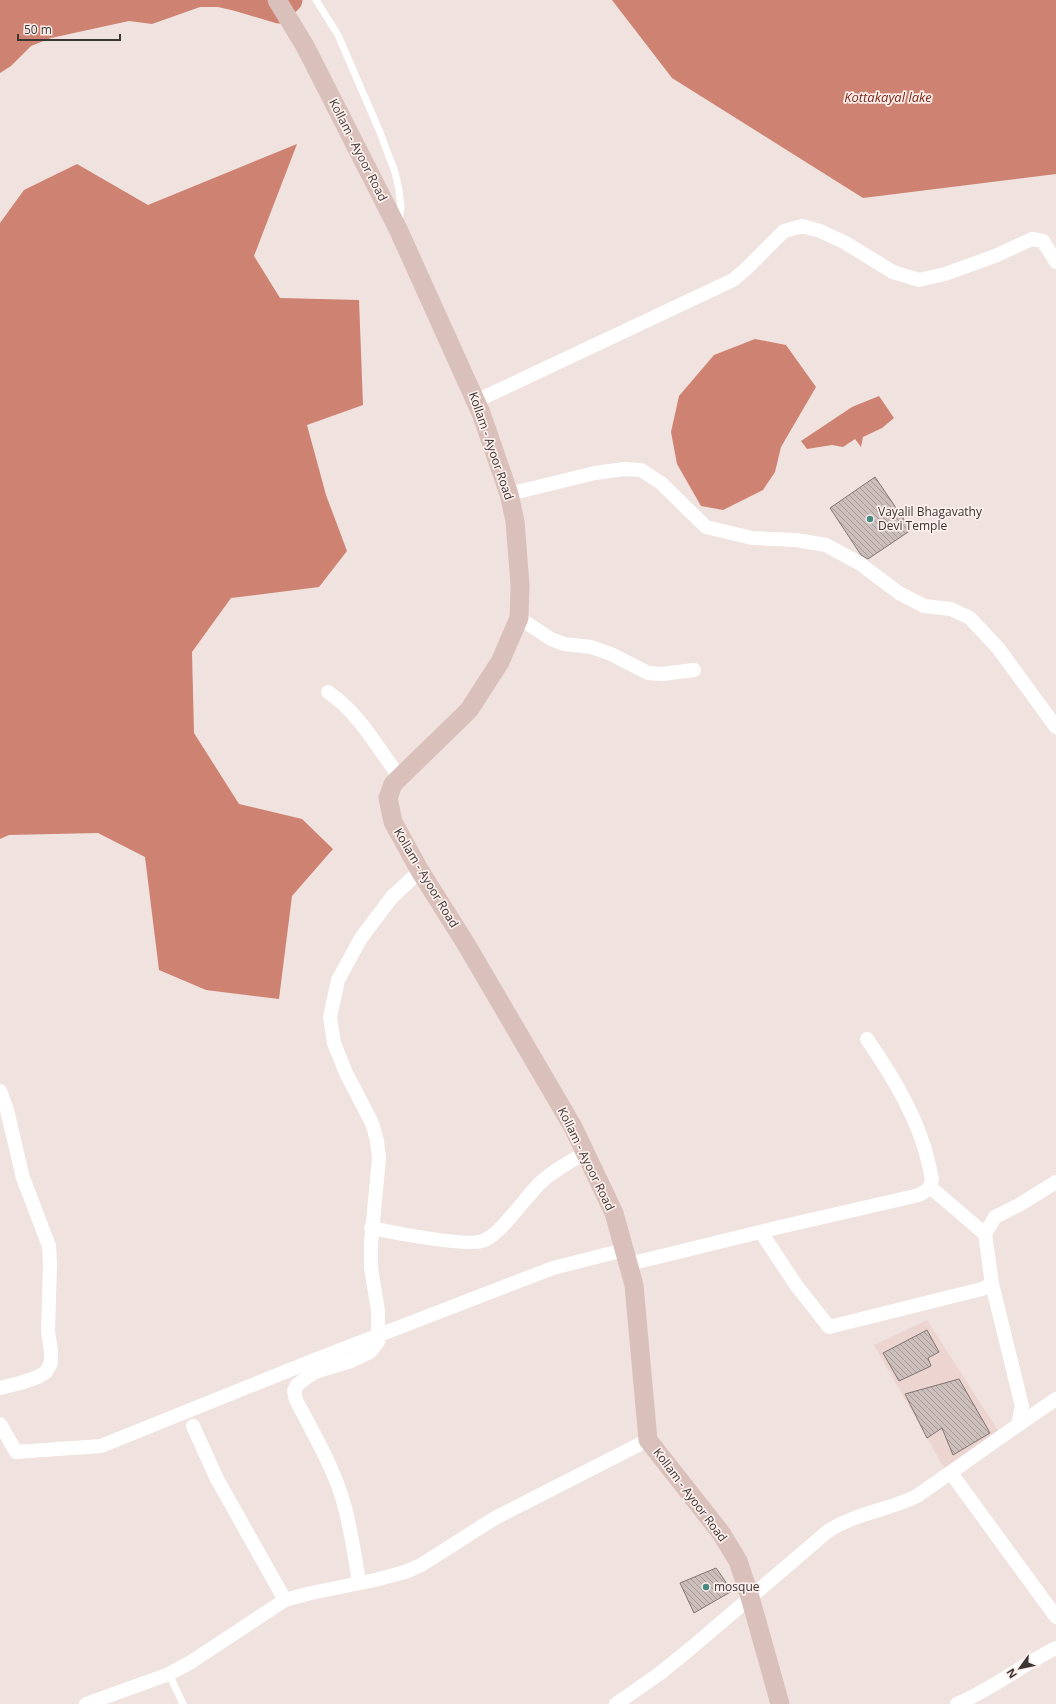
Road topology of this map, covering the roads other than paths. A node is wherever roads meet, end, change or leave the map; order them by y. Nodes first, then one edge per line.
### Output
1 (277, 0) edge
2 (316, 0) edge
3 (398, 229) junction
4 (1056, 262) edge
5 (476, 400) junction
6 (509, 494) junction
7 (519, 618) junction
8 (694, 670) dead end
9 (328, 692) dead end
10 (1056, 727) edge
11 (400, 778) junction
12 (420, 871) junction
13 (866, 1039) dead end
14 (0, 1091) edge
15 (585, 1153) junction
16 (1056, 1182) edge
17 (930, 1187) junction
18 (371, 1228) junction
19 (761, 1232) junction
20 (984, 1234) junction
21 (626, 1257) junction
22 (992, 1284) junction
23 (0, 1388) edge
24 (1056, 1399) edge
25 (0, 1424) edge
26 (1018, 1425) junction
27 (194, 1426) dead end
28 (648, 1440) junction
29 (951, 1473) junction
30 (359, 1583) junction
31 (750, 1597) junction
32 (285, 1600) junction
33 (1056, 1617) edge
34 (1056, 1648) edge
35 (169, 1674) junction
36 (86, 1704) edge
37 (183, 1704) edge
38 (616, 1704) edge
39 (780, 1704) edge
40 (957, 1704) edge

1 - 3 main road, Kollam - Ayoor Road
2 - 3 lane
3 - 5 main road, Kollam - Ayoor Road
4 - 5 street
5 - 6 main road, Kollam - Ayoor Road
6 - 7 main road, Kollam - Ayoor Road
6 - 10 street
7 - 8 street
7 - 11 main road, Kollam - Ayoor Road
9 - 11 street
11 - 12 main road, Kollam - Ayoor Road
12 - 15 main road, Kollam - Ayoor Road
12 - 18 street
13 - 17 street
14 - 23 street
15 - 18 street
15 - 21 main road, Kollam - Ayoor Road
16 - 20 street
17 - 19 street
17 - 20 street
18 - 30 street
19 - 21 street
19 - 22 street
20 - 22 street
21 - 25 street
21 - 28 main road, Kollam - Ayoor Road
22 - 26 street
24 - 26 street
26 - 29 street
27 - 32 street
28 - 30 street
28 - 31 main road, Kollam - Ayoor Road
29 - 31 street
29 - 33 street
30 - 32 street
31 - 38 street
31 - 39 main road, Kollam - Ayoor Road
32 - 35 street
34 - 40 street
35 - 36 street
35 - 37 lane

